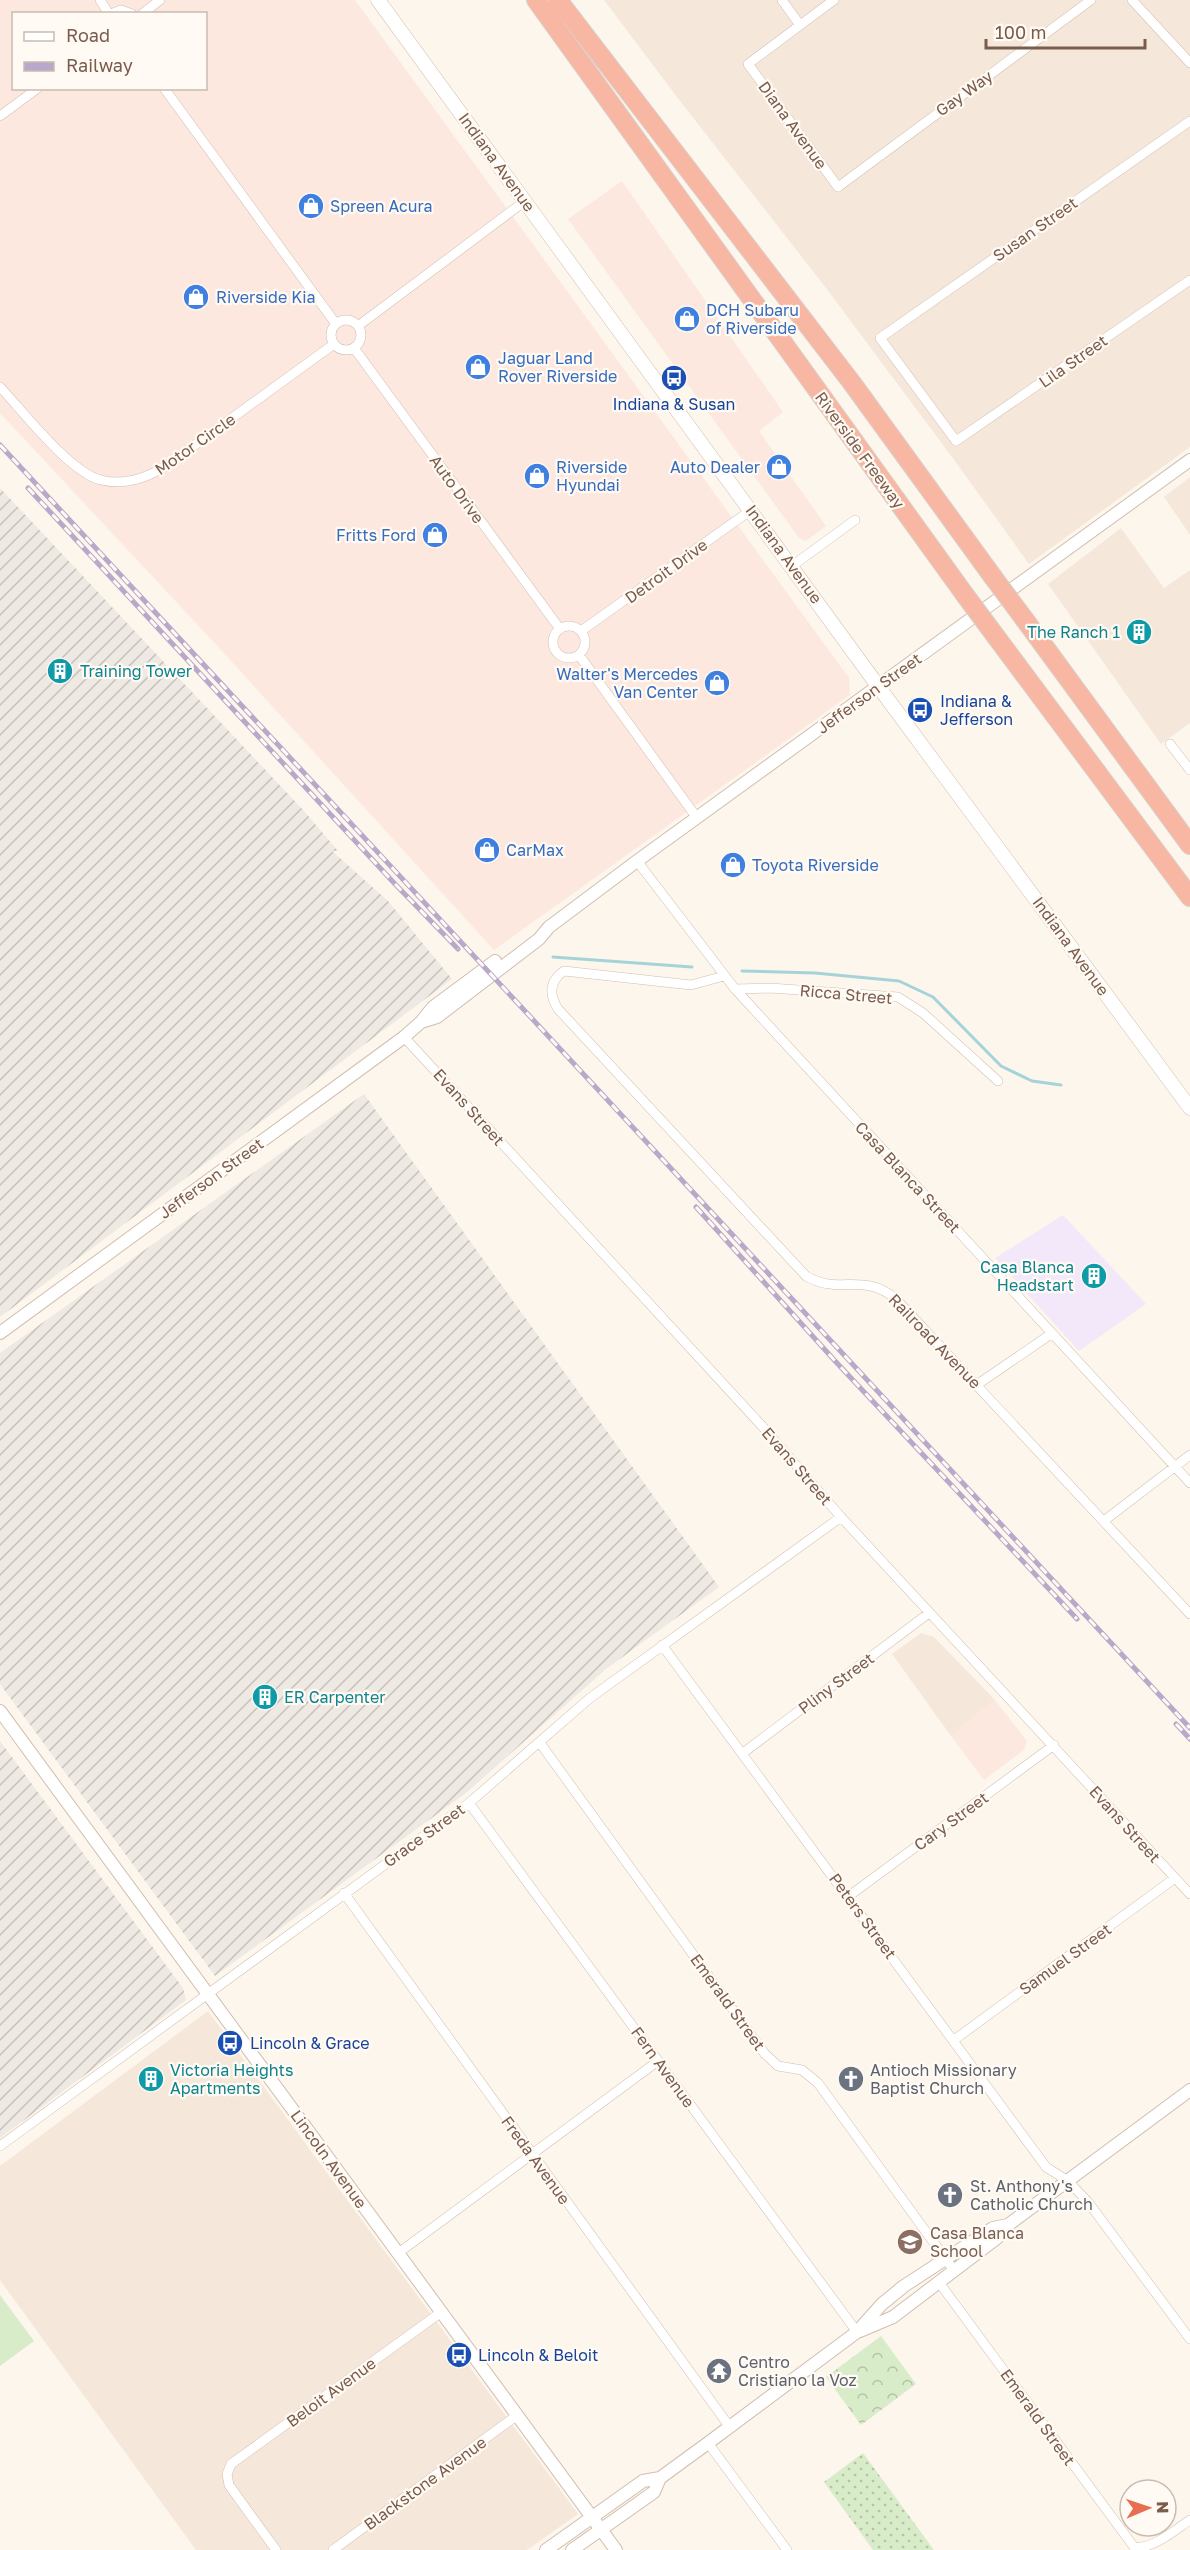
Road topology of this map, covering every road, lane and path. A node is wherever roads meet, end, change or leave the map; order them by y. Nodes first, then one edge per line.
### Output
1 (160, 0) edge
2 (378, 0) edge
3 (536, 0) edge
4 (558, 0) edge
5 (782, 0) edge
6 (834, 0) edge
7 (1091, 0) edge
8 (1132, 0) edge
9 (145, 12) edge
10 (800, 25) junction
11 (1190, 63) edge
12 (35, 90) edge
13 (165, 90) edge
14 (0, 116) edge
15 (1190, 121) edge
16 (838, 187) joint
17 (525, 201) junction
18 (1190, 280) edge
19 (336, 324) junction
20 (358, 326) junction
21 (334, 344) junction
22 (354, 348) junction
23 (0, 387) edge
24 (956, 441) joint
25 (1190, 460) edge
26 (751, 510) junction
27 (855, 520) dead end
28 (792, 566) junction
29 (560, 629) junction
30 (581, 631) junction
31 (579, 655) junction
32 (878, 686) junction
33 (1170, 744) dead end
34 (1190, 770) edge
35 (697, 818) junction
36 (1190, 845) edge
37 (637, 861) junction
38 (1190, 897) edge
39 (724, 976) junction
40 (735, 989) junction
41 (404, 1037) junction
42 (998, 1081) dead end
43 (1190, 1108) edge
44 (0, 1333) edge
45 (1052, 1334) junction
46 (978, 1384) junction
47 (1190, 1455) edge
48 (1174, 1467) junction
49 (1190, 1484) edge
50 (841, 1517) junction
51 (1105, 1520) junction
52 (930, 1613) junction
53 (1190, 1614) edge
54 (662, 1645) junction
55 (0, 1711) edge
56 (540, 1743) junction
57 (1054, 1745) junction
58 (743, 1753) junction
59 (469, 1803) junction
60 (1175, 1878) junction
61 (344, 1893) junction
62 (1190, 1894) edge
63 (849, 1896) junction
64 (209, 1994) junction
65 (954, 2040) junction
66 (658, 2061) junction
67 (1190, 2090) edge
68 (0, 2146) edge
69 (531, 2155) junction
70 (1068, 2181) junction
71 (397, 2254) junction
72 (950, 2264) junction
73 (938, 2281) junction
74 (440, 2313) junction
75 (857, 2332) junction
76 (1190, 2339) edge
77 (516, 2416) junction
78 (729, 2426) junction
79 (708, 2443) junction
80 (660, 2478) junction
81 (592, 2517) junction
82 (1190, 2520) edge
83 (602, 2530) junction
84 (276, 2550) edge
85 (333, 2550) edge
86 (546, 2550) edge
87 (572, 2550) edge
88 (616, 2550) edge
89 (787, 2550) edge
90 (1141, 2550) edge

1 - 9 street
2 - 17 main road, Indiana Avenue
3 - 38 highway, Riverside Freeway, bridge
4 - 36 highway, Riverside Freeway, bridge
5 - 10 street
6 - 10 street
7 - 16 street, Gay Way
8 - 11 street
10 - 16 street, Diana Avenue
12 - 14 street
13 - 19 street
15 - 24 street, Susan Street
17 - 20 street
17 - 26 main road, Indiana Avenue
18 - 24 street, Lila Street
19 - 20 street
19 - 21 street
20 - 22 street
21 - 22 street
21 - 23 street, Motor Circle
22 - 29 street, Auto Drive
25 - 32 street, Jefferson Street
26 - 28 main road, Indiana Avenue
26 - 30 street, Detroit Drive
27 - 28 street
28 - 32 main road, Indiana Avenue
29 - 30 street
29 - 31 street
30 - 31 street
31 - 35 street
32 - 35 street, Jefferson Street
32 - 43 main road, Indiana Avenue
33 - 34 street
35 - 37 street, Jefferson Street
37 - 39 street, Casa Blanca Street
37 - 41 street, Jefferson Street
39 - 40 street, Casa Blanca Street
39 - 46 street, Railroad Avenue
40 - 42 street, Ricca Street
40 - 45 street, Casa Blanca Street
41 - 44 street, Jefferson Street
41 - 50 street, Evans Street
45 - 46 street
45 - 48 street, Casa Blanca Street
46 - 51 street, Railroad Avenue
47 - 48 street
48 - 49 street, Casa Blanca Street
48 - 51 street
50 - 52 street, Evans Street
50 - 54 street, Grace Street
51 - 53 street, Railroad Avenue
52 - 57 street, Evans Street
52 - 58 street, Pliny Street
54 - 56 street, Grace Street
54 - 58 street, Peters Street
55 - 64 street, Lincoln Avenue
56 - 59 street, Grace Street
56 - 72 street, Emerald Street
57 - 60 street, Evans Street
57 - 63 street, Cary Street
58 - 63 street, Peters Street
59 - 61 street, Grace Street
59 - 66 street, Fern Avenue
60 - 62 street, Evans Street
60 - 65 street, Samuel Street
61 - 64 street, Grace Street
61 - 69 street, Freda Avenue
63 - 65 street, Peters Street
64 - 68 street, Grace Street
64 - 71 street, Lincoln Avenue
65 - 70 street, Peters Street
66 - 69 street
66 - 75 street, Fern Avenue
67 - 70 street
69 - 71 street
69 - 78 street, Freda Avenue
70 - 72 street
70 - 76 street, Peters Street
71 - 74 street, Lincoln Avenue
72 - 73 street
72 - 75 street
73 - 75 street
73 - 90 street, Emerald Street
74 - 77 street, Lincoln Avenue
74 - 84 street, Beloit Avenue
75 - 78 street
77 - 81 street, Lincoln Avenue
77 - 85 street, Blackstone Avenue
78 - 79 street
79 - 80 street
79 - 89 street
80 - 81 street
80 - 83 street
81 - 83 street, Lincoln Avenue
81 - 86 street
82 - 90 street
83 - 87 street
83 - 88 street, Lincoln Avenue

